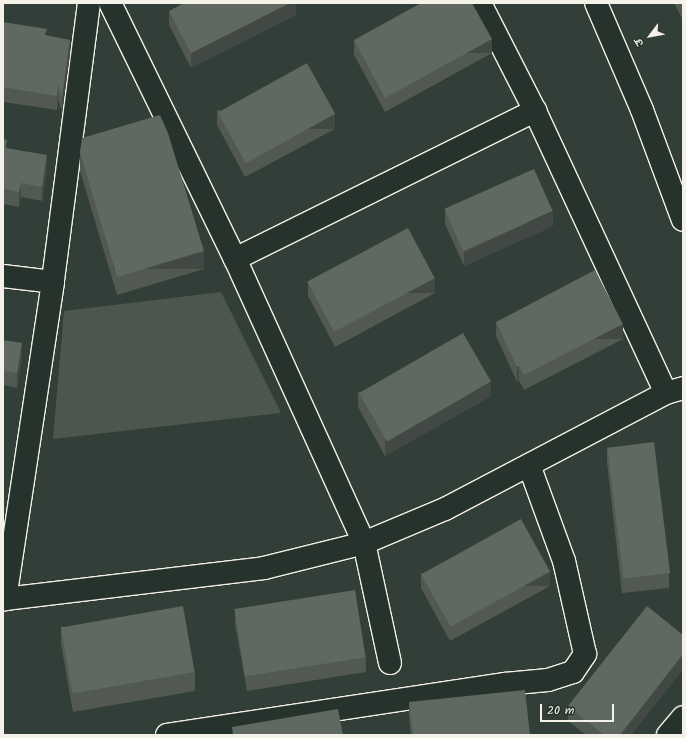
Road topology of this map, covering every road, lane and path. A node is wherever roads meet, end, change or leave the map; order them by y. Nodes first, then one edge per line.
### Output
1 (89, 3) edge
2 (110, 3) edge
3 (480, 3) edge
4 (596, 3) edge
5 (535, 111) junction
6 (683, 220) edge
7 (235, 259) junction
8 (3, 276) edge
9 (53, 282) junction
10 (675, 391) edge
11 (529, 465) junction
12 (364, 543) junction
13 (4, 599) edge
14 (390, 663) dead end
15 (683, 717) edge
16 (167, 735) edge
17 (668, 735) edge

1 - 9 street
2 - 7 street
3 - 5 street
4 - 6 street
5 - 7 street
5 - 10 street
7 - 12 street
8 - 9 street
9 - 13 street
10 - 11 street
11 - 12 street
11 - 16 street
12 - 13 street
12 - 14 street
15 - 17 street

